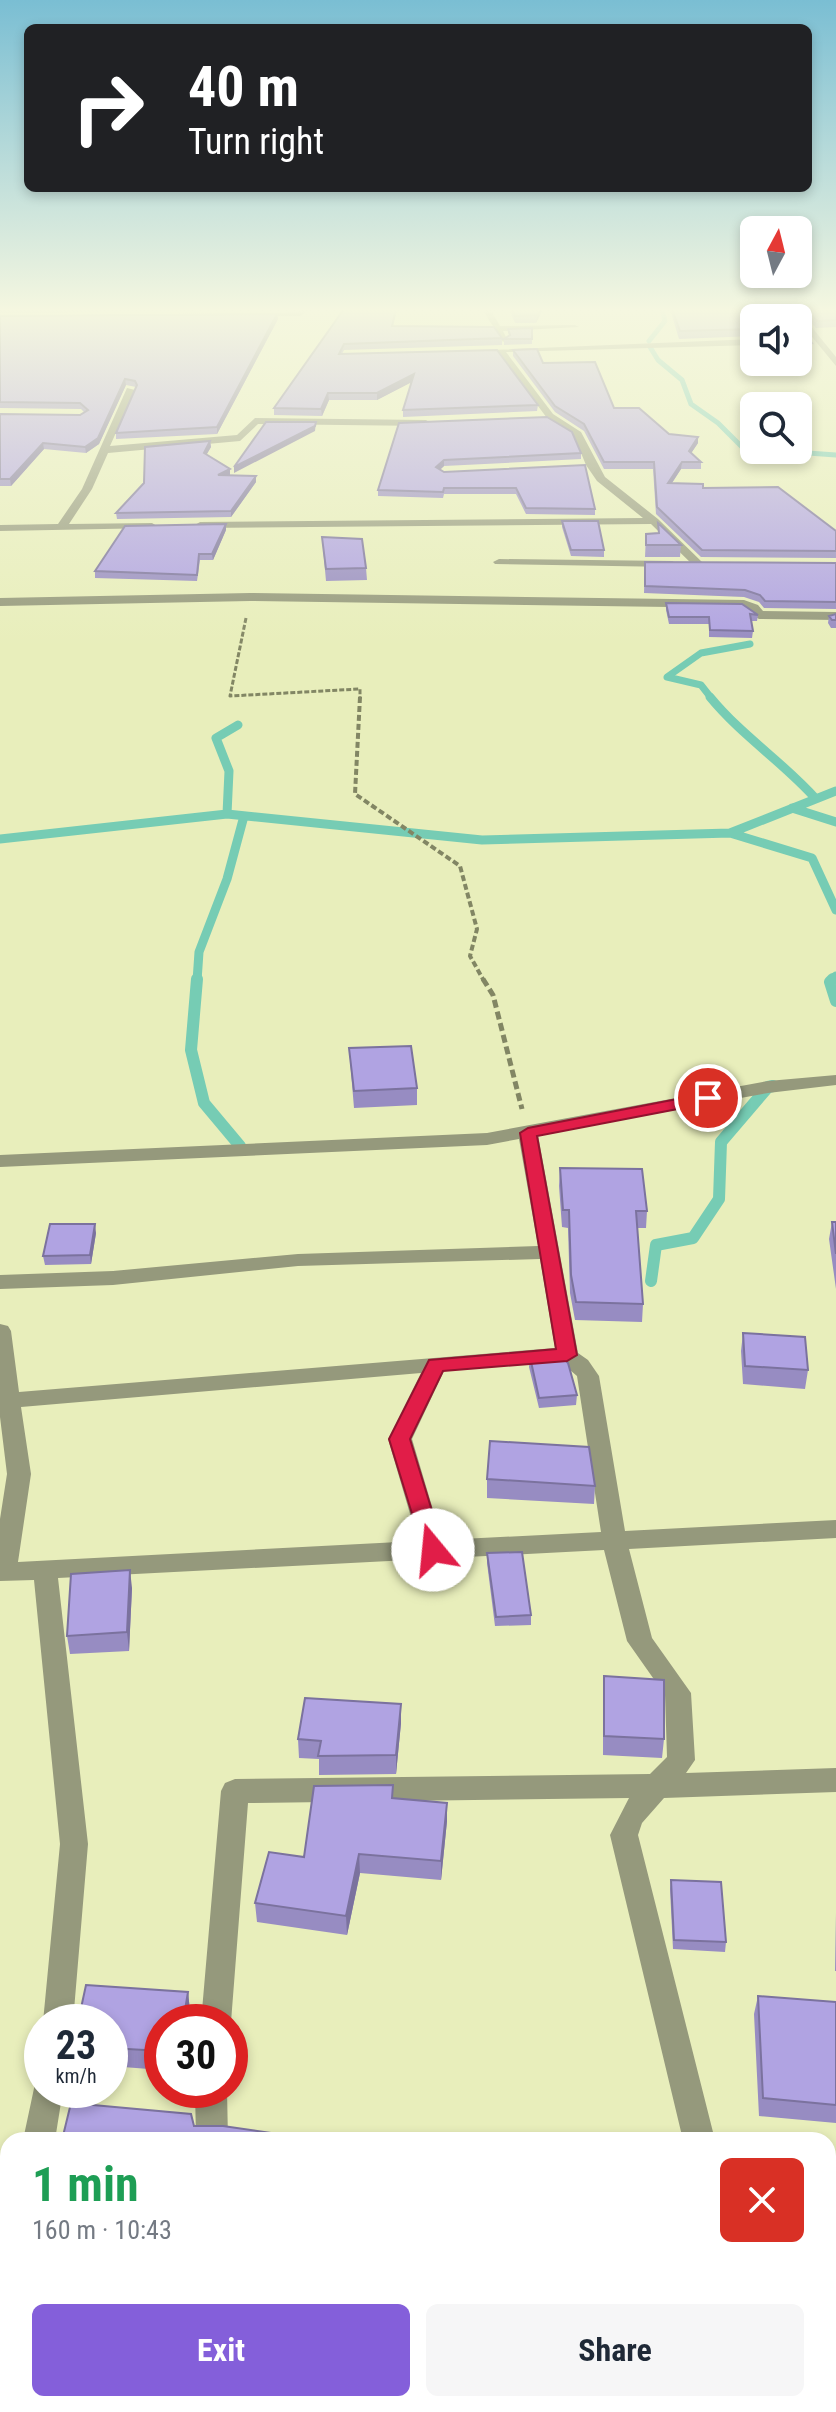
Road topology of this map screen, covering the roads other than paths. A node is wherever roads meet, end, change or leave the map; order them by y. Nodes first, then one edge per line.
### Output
1 (116, 422) edge
2 (255, 422) edge
3 (305, 422) edge
4 (559, 422) edge
5 (434, 423) edge
6 (104, 450) junction
7 (591, 465) junction
8 (577, 466) edge
9 (654, 521) junction
10 (192, 525) edge
11 (160, 526) edge
12 (0, 528) edge
13 (61, 528) junction
14 (499, 562) dead end
15 (699, 565) junction
16 (714, 565) edge
17 (0, 602) edge
18 (836, 616) edge
19 (836, 1080) edge
20 (528, 1133) junction
21 (0, 1161) edge
22 (548, 1252) junction
23 (0, 1282) edge
24 (0, 1331) edge
25 (567, 1355) junction
26 (436, 1365) junction
27 (4, 1401) edge
28 (836, 1529) edge
29 (614, 1540) junction
30 (433, 1550) junction
31 (45, 1570) junction
32 (2, 1572) edge
33 (836, 1780) edge
34 (660, 1786) junction
35 (60, 2004) edge
36 (217, 2004) edge
37 (44, 2108) edge
38 (211, 2108) edge
39 (40, 2132) edge
40 (212, 2132) edge
41 (697, 2132) edge

1 - 6 street
2 - 6 street
3 - 5 street
4 - 7 street
6 - 13 street
7 - 8 street
7 - 9 street
9 - 10 street
9 - 15 street
11 - 13 street
12 - 13 street
14 - 15 street
15 - 16 street
17 - 18 street
19 - 20 street
20 - 21 street
20 - 22 street
22 - 23 street
22 - 25 street
24 - 27 street
25 - 26 street
25 - 29 street
26 - 27 street
26 - 30 street
27 - 32 street
28 - 29 street
29 - 30 street
29 - 34 street
30 - 31 street
31 - 32 street
31 - 35 street
33 - 34 street
34 - 36 street
34 - 41 street
37 - 39 street
38 - 40 street

